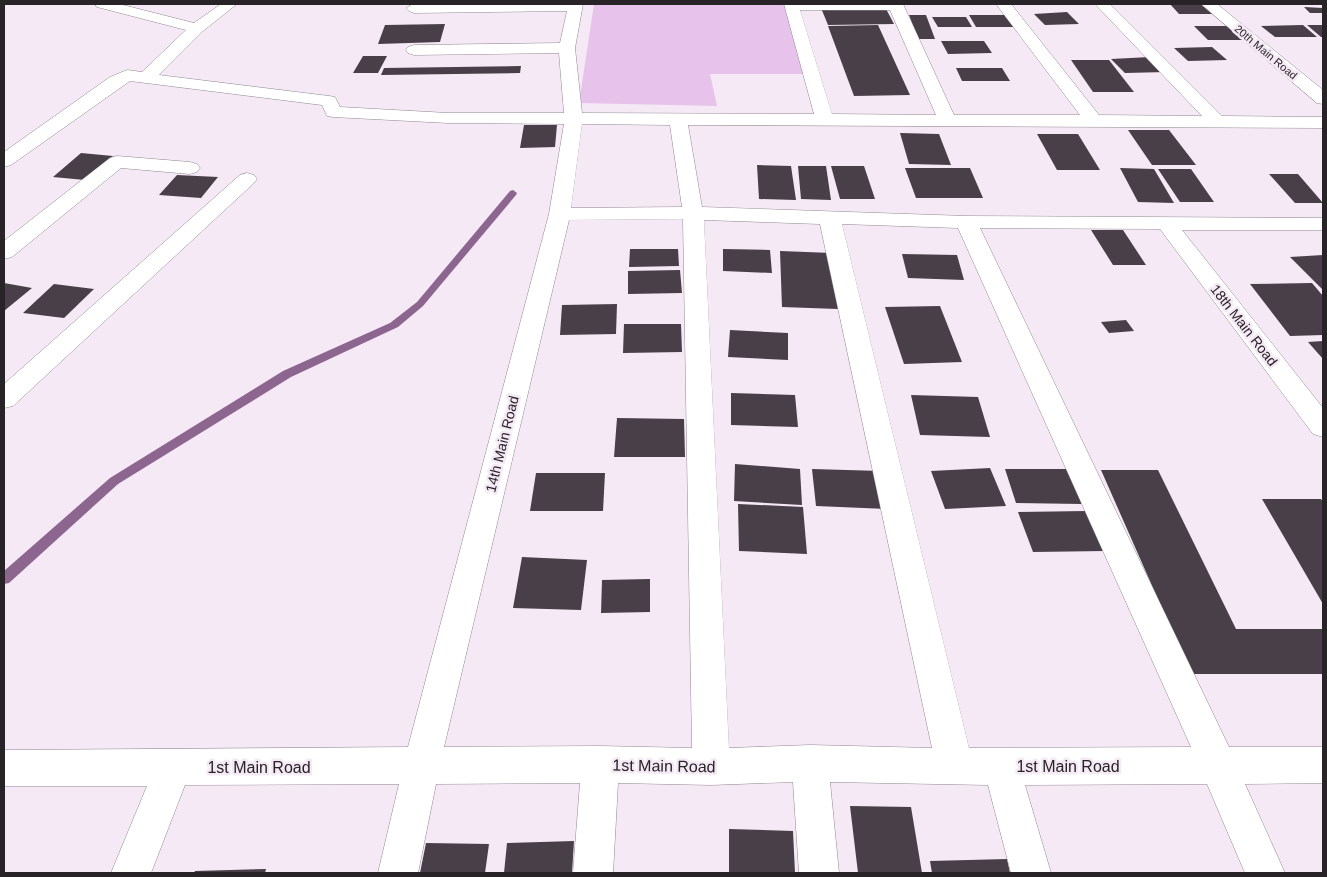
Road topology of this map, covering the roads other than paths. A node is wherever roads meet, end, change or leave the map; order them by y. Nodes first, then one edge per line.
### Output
1 (102, 4) edge
2 (230, 4) edge
3 (1003, 4) edge
4 (1102, 4) edge
5 (1208, 4) edge
6 (576, 5) edge
7 (791, 5) edge
8 (896, 5) edge
9 (414, 8) dead end
10 (197, 28) junction
11 (567, 48) junction
12 (414, 50) dead end
13 (146, 78) junction
14 (1323, 99) edge
15 (574, 119) junction
16 (678, 120) junction
17 (825, 120) junction
18 (948, 121) junction
19 (1094, 121) junction
20 (1218, 122) junction
21 (1323, 122) edge
22 (4, 161) edge
23 (190, 168) dead end
24 (247, 179) dead end
25 (692, 213) junction
26 (560, 214) junction
27 (830, 219) junction
28 (966, 222) junction
29 (1165, 222) junction
30 (1323, 224) edge
31 (4, 252) edge
32 (4, 399) edge
33 (1323, 427) edge
34 (810, 763) junction
35 (600, 764) junction
36 (1323, 765) edge
37 (955, 766) junction
38 (1001, 766) junction
39 (1218, 766) junction
40 (421, 767) junction
41 (711, 767) junction
42 (4, 768) edge
43 (173, 768) junction
44 (131, 873) edge
45 (398, 873) edge
46 (593, 873) edge
47 (819, 873) edge
48 (1031, 873) edge
49 (1265, 873) edge

1 - 10 street
2 - 10 street
3 - 19 street
4 - 20 street
5 - 14 street, 20th Main Road
6 - 9 street
6 - 11 street, 14th Main Road
7 - 8 street
7 - 17 street
8 - 18 street
10 - 13 street
11 - 12 street
11 - 15 street, 14th Main Road
13 - 15 street
13 - 22 street
15 - 16 street
15 - 26 street, 14th Main Road
16 - 17 street
16 - 25 street
17 - 18 street
18 - 19 street
19 - 20 street
20 - 21 street
23 - 31 street
24 - 32 street
25 - 26 street
25 - 27 street
25 - 41 street
26 - 40 street, 14th Main Road
27 - 28 street
27 - 37 street
28 - 29 street
28 - 39 street
29 - 30 street
29 - 33 street, 18th Main Road
34 - 37 street, 1st Main Road
34 - 41 street, 1st Main Road
34 - 47 street
35 - 40 street, 1st Main Road
35 - 41 street, 1st Main Road
35 - 46 street
36 - 39 street, 1st Main Road
37 - 38 street, 1st Main Road
38 - 39 street, 1st Main Road
38 - 48 street
39 - 49 street
40 - 43 street, 1st Main Road
40 - 45 street, 14th Main Road
42 - 43 street, 1st Main Road
43 - 44 street

